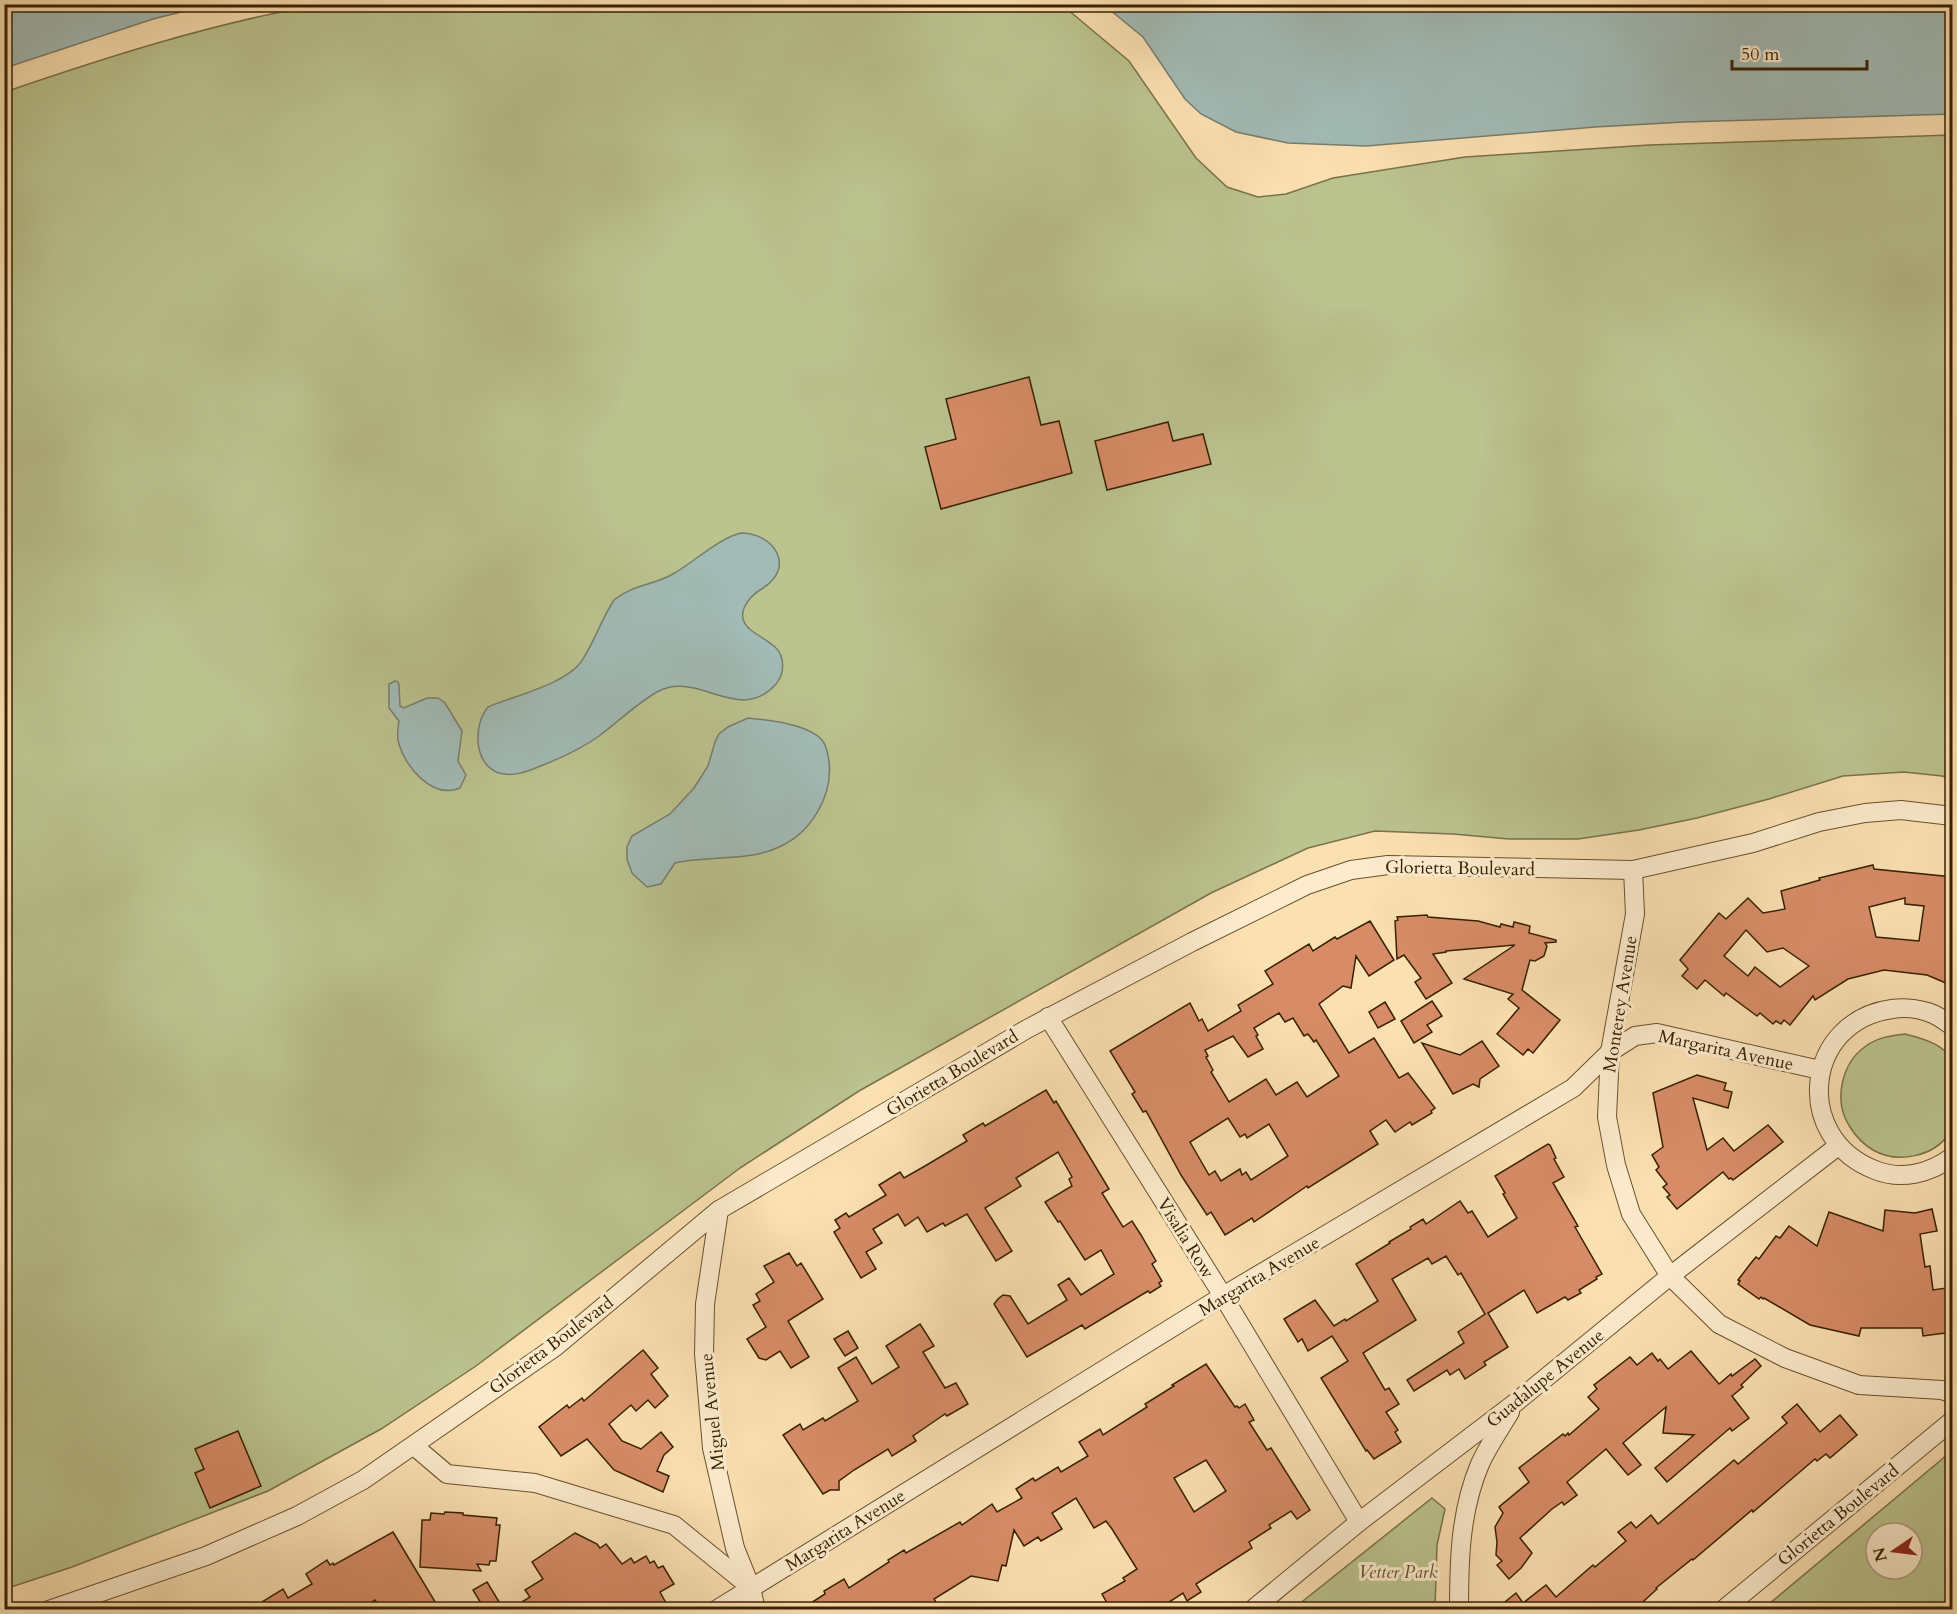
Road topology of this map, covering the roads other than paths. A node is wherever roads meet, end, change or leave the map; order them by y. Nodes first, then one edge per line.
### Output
1 (1953, 816) edge
2 (1633, 870) junction
3 (1048, 1017) junction
4 (1953, 1026) edge
5 (1610, 1052) junction
6 (1820, 1070) junction
7 (1838, 1146) junction
8 (1953, 1157) edge
9 (719, 1210) junction
10 (1670, 1276) junction
11 (1223, 1296) junction
12 (1953, 1394) edge
13 (1515, 1403) junction
14 (1953, 1421) edge
15 (414, 1446) junction
16 (1359, 1522) junction
17 (751, 1588) junction
18 (49, 1610) edge
19 (716, 1610) edge
20 (756, 1610) edge
21 (765, 1610) edge
22 (1252, 1610) edge
23 (1459, 1610) edge
24 (1723, 1610) edge

1 - 2 street, Glorietta Boulevard
2 - 3 street, Glorietta Boulevard
2 - 5 street, Monterey Avenue
3 - 9 street, Glorietta Boulevard
3 - 11 street, Visalia Row
4 - 6 street
5 - 6 street, Margarita Avenue
5 - 10 street, Monterey Avenue
5 - 11 street, Margarita Avenue
6 - 7 street
7 - 8 street
7 - 10 street, Guadalupe Avenue
9 - 15 street, Glorietta Boulevard
9 - 17 street, Miguel Avenue
10 - 12 street, Monterey Avenue
10 - 13 street, Guadalupe Avenue
11 - 16 street, Visalia Row
11 - 17 street, Margarita Avenue
13 - 16 street, Guadalupe Avenue
13 - 23 street
14 - 24 street, Glorietta Boulevard
15 - 17 street
15 - 18 street, Glorietta Boulevard
16 - 22 street, Guadalupe Avenue
17 - 19 street, Margarita Avenue
17 - 20 street, Miguel Avenue
17 - 21 street

